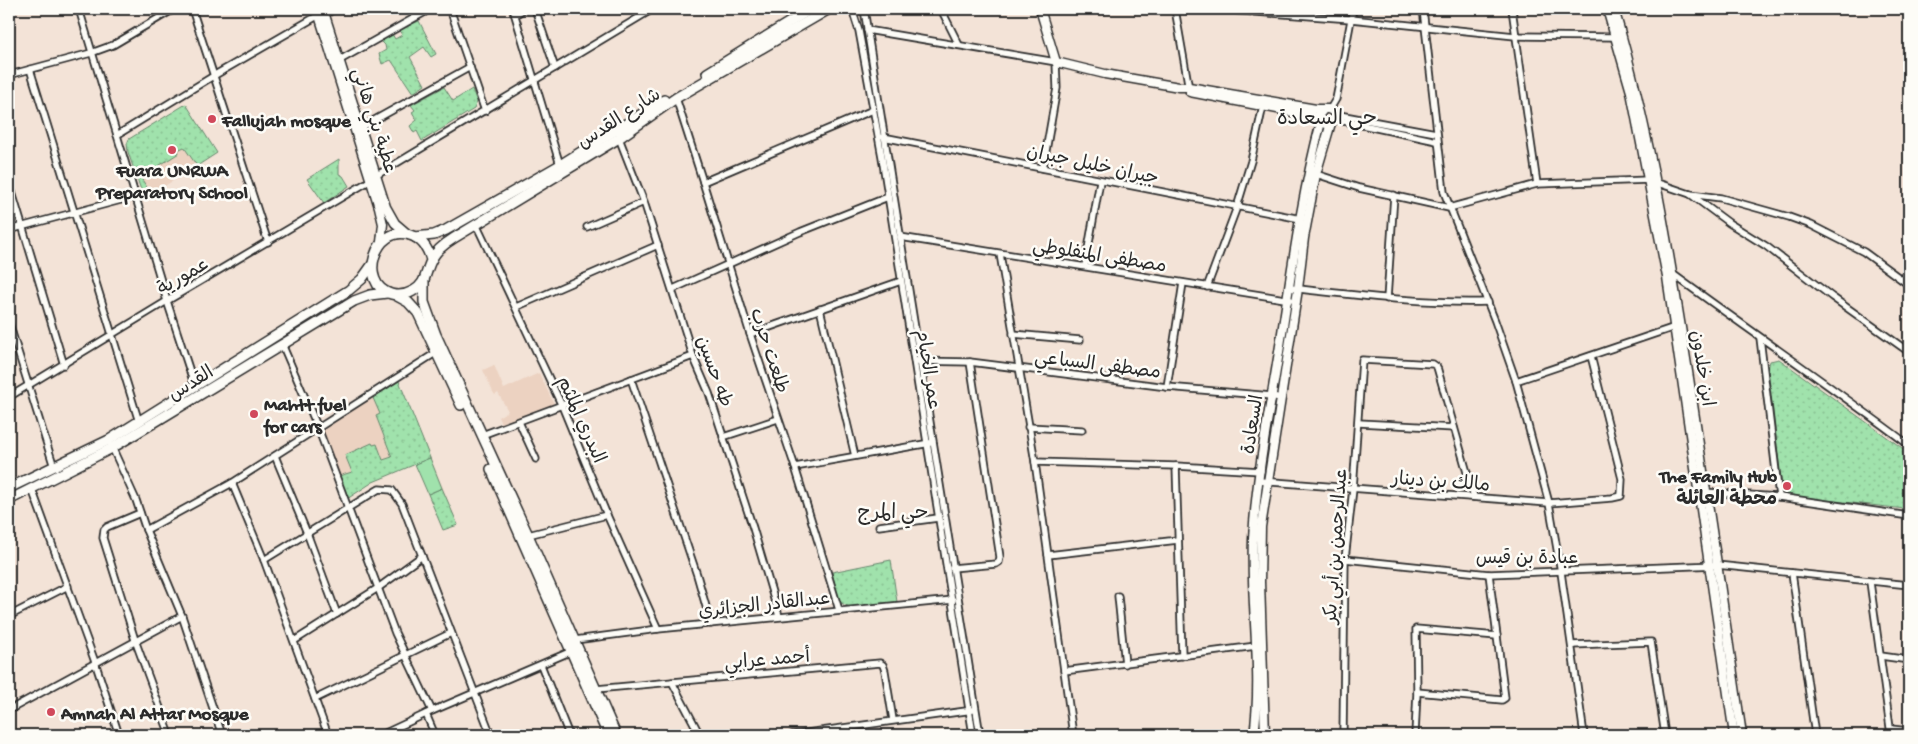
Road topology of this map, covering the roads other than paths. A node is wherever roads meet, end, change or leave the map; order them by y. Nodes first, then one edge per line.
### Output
1 (79, 9) edge
2 (174, 9) edge
3 (192, 9) edge
4 (336, 9) edge
5 (450, 9) edge
6 (524, 9) edge
7 (536, 9) edge
8 (653, 9) edge
9 (810, 9) edge
10 (829, 9) edge
11 (852, 9) edge
12 (864, 9) edge
13 (941, 9) edge
14 (1040, 9) edge
15 (1175, 9) edge
16 (1215, 9) edge
17 (1353, 9) edge
18 (1423, 9) edge
19 (1512, 9) edge
20 (1606, 9) edge
21 (1614, 9) edge
22 (321, 12) edge
23 (425, 12) dead end
24 (514, 12) edge
25 (1304, 12) edge
26 (1351, 20) junction
27 (1426, 28) junction
28 (867, 30) junction
29 (1515, 36) junction
30 (1614, 37) junction
31 (958, 45) junction
32 (91, 53) junction
33 (1624, 57) junction
34 (340, 60) junction
35 (1056, 62) junction
36 (470, 67) junction
37 (555, 68) junction
38 (30, 69) junction
39 (9, 75) edge
40 (215, 75) junction
41 (535, 81) junction
42 (1189, 89) junction
43 (676, 98) junction
44 (1263, 106) junction
45 (873, 110) junction
46 (485, 111) junction
47 (1331, 115) junction
48 (1321, 121) junction
49 (362, 127) junction
50 (1436, 133) junction
51 (116, 135) junction
52 (881, 137) junction
53 (619, 138) junction
54 (1437, 142) junction
55 (560, 165) junction
56 (1043, 168) junction
57 (1316, 174) junction
58 (374, 178) junction
59 (1100, 181) junction
60 (1652, 181) junction
61 (9, 182) edge
62 (703, 182) junction
63 (1537, 184) junction
64 (1690, 194) junction
65 (1394, 195) junction
66 (136, 196) junction
67 (888, 197) junction
68 (644, 202) junction
69 (1237, 207) junction
70 (1450, 208) junction
71 (74, 212) junction
72 (1301, 218) junction
73 (476, 224) junction
74 (22, 227) junction
75 (587, 227) dead end
76 (9, 230) edge
77 (412, 236) junction
78 (900, 237) junction
79 (268, 242) junction
80 (381, 242) junction
81 (658, 245) junction
82 (1000, 254) junction
83 (431, 260) junction
84 (729, 264) junction
85 (372, 265) junction
86 (1085, 266) junction
87 (1674, 275) junction
88 (901, 280) junction
89 (424, 282) junction
90 (1183, 283) junction
91 (1909, 285) edge
92 (1207, 287) junction
93 (1294, 288) junction
94 (674, 290) junction
95 (391, 294) junction
96 (1386, 299) junction
97 (167, 300) junction
98 (1291, 300) junction
99 (1488, 302) junction
100 (516, 307) junction
101 (820, 309) junction
102 (9, 324) edge
103 (1675, 327) junction
104 (750, 334) junction
105 (1013, 334) junction
106 (111, 335) junction
107 (1760, 338) junction
108 (1080, 340) dead end
109 (282, 344) junction
110 (437, 352) junction
111 (1909, 352) edge
112 (693, 356) junction
113 (1591, 356) junction
114 (916, 361) junction
115 (970, 362) junction
116 (64, 365) junction
117 (1018, 368) junction
118 (632, 379) junction
119 (1516, 381) junction
120 (195, 386) junction
121 (28, 387) junction
122 (1167, 387) junction
123 (1276, 397) junction
124 (9, 398) edge
125 (562, 406) junction
126 (778, 419) junction
127 (139, 422) junction
128 (519, 422) junction
129 (1359, 423) junction
130 (318, 428) junction
131 (1028, 428) junction
132 (1454, 428) junction
133 (1082, 430) dead end
134 (482, 435) junction
135 (723, 437) junction
136 (929, 443) junction
137 (111, 444) junction
138 (1909, 445) edge
139 (275, 456) junction
140 (855, 456) junction
141 (536, 459) dead end
142 (1035, 462) junction
143 (1176, 466) junction
144 (54, 467) junction
145 (795, 467) junction
146 (1260, 471) junction
147 (1263, 482) junction
148 (232, 483) junction
149 (9, 488) edge
150 (32, 489) junction
151 (1353, 489) junction
152 (1703, 492) junction
153 (1474, 497) junction
154 (1779, 497) junction
155 (9, 500) edge
156 (1549, 503) junction
157 (348, 507) junction
158 (140, 514) junction
159 (607, 514) junction
160 (1909, 516) edge
161 (938, 518) junction
162 (879, 526) dead end
163 (146, 530) junction
164 (308, 533) junction
165 (528, 535) junction
166 (1178, 540) junction
167 (1048, 555) junction
168 (422, 556) junction
169 (1345, 559) junction
170 (264, 560) junction
171 (1714, 566) junction
172 (952, 568) junction
173 (1561, 572) junction
174 (1792, 573) junction
175 (1489, 574) junction
176 (1870, 582) junction
177 (1909, 585) edge
178 (68, 586) junction
179 (378, 588) junction
180 (1118, 596) dead end
181 (954, 600) junction
182 (839, 610) junction
183 (1258, 611) junction
184 (337, 614) junction
185 (9, 616) edge
186 (182, 616) junction
187 (779, 616) junction
188 (711, 624) junction
189 (658, 629) junction
190 (450, 633) junction
191 (1497, 636) junction
192 (135, 640) junction
193 (575, 640) junction
194 (294, 642) junction
195 (1256, 646) junction
196 (1572, 646) junction
197 (572, 651) junction
198 (406, 654) junction
199 (1182, 656) junction
200 (1881, 656) junction
201 (1909, 660) edge
202 (95, 662) junction
203 (1125, 664) junction
204 (541, 665) junction
205 (1064, 671) junction
206 (672, 682) junction
207 (596, 689) junction
208 (1417, 692) junction
209 (474, 693) junction
210 (315, 699) junction
211 (9, 710) edge
212 (432, 710) junction
213 (972, 710) junction
214 (426, 714) junction
215 (893, 720) junction
216 (1909, 731) edge
217 (1891, 732) edge
218 (119, 735) edge
219 (170, 735) edge
220 (222, 735) edge
221 (328, 735) edge
222 (381, 735) edge
223 (435, 735) edge
224 (491, 735) edge
225 (569, 735) edge
226 (608, 735) edge
227 (616, 735) edge
228 (700, 735) edge
229 (792, 735) edge
230 (974, 735) edge
231 (980, 735) edge
232 (1073, 735) edge
233 (1254, 735) edge
234 (1266, 735) edge
235 (1343, 735) edge
236 (1415, 735) edge
237 (1584, 735) edge
238 (1665, 735) edge
239 (1734, 735) edge
240 (1742, 735) edge
241 (1815, 735) edge

1 - 32 street
2 - 32 street
3 - 40 street
4 - 22 street
5 - 36 street
6 - 24 street
7 - 37 street
8 - 37 street, عمورية
9 - 55 main road
10 - 43 main road, شارع القدس
11 - 45 street, عمر الخيام
12 - 28 street, عمر الخيام
13 - 31 street
14 - 35 street
15 - 42 street
16 - 25 street
17 - 26 street, السعادة
18 - 27 street
19 - 29 street
20 - 30 street, ابن خلدون
21 - 33 street, ابن خلدون
22 - 34 street, عطية بني هاني
22 - 40 street
22 - 58 street
23 - 34 street
24 - 41 street
25 - 26 street
26 - 27 street
26 - 47 street, السعادة
27 - 29 street
27 - 50 street
28 - 31 street
28 - 52 street, عمر الخيام
29 - 30 street
29 - 63 street
30 - 33 street, ابن خلدون
31 - 35 street
32 - 38 street
32 - 51 street
33 - 60 street, ابن خلدون
34 - 49 street, عطية بني هاني
35 - 42 street
35 - 56 street
36 - 46 street
36 - 49 street
37 - 41 street, عمورية
38 - 39 street
38 - 71 street
40 - 51 street
40 - 79 street
41 - 46 street, عمورية
41 - 55 street
42 - 44 street
42 - 47 street
43 - 53 main road, شارع القدس
43 - 62 street, طلعت حرب
44 - 48 street
44 - 69 street
45 - 52 street, عمر الخيام
45 - 62 street
46 - 58 street, عمورية
47 - 48 street
47 - 48 street, السعادة
47 - 50 street
47 - 54 street
47 - 57 street, السعادة
48 - 72 street, السعادة
49 - 58 street, عطية بني هاني
50 - 54 street
51 - 66 street
52 - 56 street, جبران خليل جبران
52 - 67 street, عمر الخيام
52 - 78 street, عمر الخيام
53 - 68 street, طه حسين
53 - 73 main road, شارع القدس
54 - 70 street
55 - 77 main road
56 - 59 street, جبران خليل جبران
57 - 65 street
57 - 93 street, السعادة
58 - 77 street, عطية بني هاني
58 - 79 street, عمورية
58 - 80 street
59 - 69 street, جبران خليل جبران
59 - 86 street
60 - 63 street
60 - 64 street
60 - 87 street, ابن خلدون
60 - 103 street, ابن خلدون
61 - 74 street
62 - 84 street, طلعت حرب
63 - 70 street
64 - 91 street
64 - 111 street
65 - 70 street
65 - 96 street
66 - 71 street
66 - 97 street
67 - 84 street
67 - 88 street, عمر الخيام
68 - 75 street
68 - 81 street, طه حسين
69 - 72 street, جبران خليل جبران
69 - 92 street
70 - 99 street
71 - 74 street
71 - 106 street
72 - 93 street, السعادة
73 - 83 main road, شارع القدس
73 - 100 street, البدري الملثم
74 - 76 street
74 - 116 street
77 - 80 main road
77 - 83 main road
78 - 82 street, مصطفى المنفلوطي
78 - 114 street, عمر الخيام
79 - 97 street, عمورية
80 - 85 main road
81 - 94 street, طه حسين
81 - 100 street
82 - 86 street, مصطفى المنفلوطي
82 - 105 street
83 - 89 main road
84 - 94 street
84 - 104 street, طلعت حرب
85 - 95 main road
85 - 120 main road, القدس
86 - 90 street, مصطفى المنفلوطي
87 - 107 street
87 - 152 street, ابن خلدون
88 - 101 street
88 - 114 street, عمر الخيام
89 - 95 main road
89 - 134 main road
90 - 92 street, مصطفى المنفلوطي
90 - 122 street
92 - 98 street, مصطفى المنفلوطي
93 - 96 street
93 - 98 street, السعادة
94 - 112 street, طه حسين
95 - 109 main road, القدس
95 - 110 main road
96 - 99 street
97 - 106 street, عمورية
97 - 120 street
98 - 123 street, السعادة
99 - 119 street
100 - 125 street, البدري الملثم
101 - 104 street
101 - 140 street
102 - 121 street
103 - 113 street
103 - 152 street, ابن خلدون
104 - 126 street, طلعت حرب
105 - 108 street
105 - 117 street
106 - 116 street, عمورية
106 - 127 street
107 - 138 street
107 - 154 street
109 - 130 street
109 - 137 main road, القدس
110 - 130 street
110 - 197 main road
112 - 118 street
112 - 135 street, طه حسين
113 - 119 street
113 - 156 street, مالك بن دينار
114 - 115 street, مصطفى السباعي
114 - 136 street, عمر الخيام
115 - 117 street, مصطفى السباعي
115 - 172 street
116 - 121 street, عمورية
117 - 122 street, مصطفى السباعي
117 - 131 street
118 - 125 street
118 - 188 street
119 - 156 street
120 - 127 main road, القدس
121 - 124 street, عمورية
121 - 144 street
122 - 123 street, مصطفى السباعي
123 - 146 street, السعادة
123 - 147 street, السعادة
125 - 128 street
125 - 159 street, البدري الملثم
126 - 135 street
126 - 145 street, طلعت حرب
127 - 137 main road, القدس
128 - 134 street
128 - 141 street
129 - 132 street
129 - 132 street, عبدالرحمن بن أبي بكر
129 - 151 street, عبدالرحمن بن أبي بكر
130 - 139 street
130 - 157 street
131 - 133 street
131 - 142 street
132 - 153 street
134 - 165 main road
135 - 187 street, طه حسين
136 - 140 street
136 - 161 street, عمر الخيام
136 - 172 street, عمر الخيام
137 - 144 main road, القدس
137 - 150 main road, القدس
137 - 158 street
139 - 148 street
139 - 164 street
140 - 145 street
142 - 143 street
142 - 167 street
143 - 146 street
143 - 166 street
144 - 149 main road, القدس
145 - 182 street, طلعت حرب
146 - 147 street, السعادة
147 - 151 street, مالك بن دينار
147 - 183 street, السعادة
148 - 163 street
148 - 170 street
150 - 155 main road, القدس
150 - 178 street
151 - 153 street, مالك بن دينار
151 - 169 street, عبدالرحمن بن أبي بكر
152 - 154 street
152 - 171 street, ابن خلدون
153 - 156 street, مالك بن دينار
154 - 160 street
156 - 173 street
157 - 164 street
157 - 168 street
157 - 179 street
158 - 163 street
158 - 192 street
159 - 165 street
159 - 189 street, البدري الملثم
161 - 162 street
161 - 181 street, عمر الخيام
163 - 186 street
164 - 170 street
164 - 184 street
165 - 193 main road
166 - 167 street
166 - 199 street
167 - 205 street
168 - 179 street
168 - 190 street
169 - 175 street, عبادة بن قيس
169 - 235 street, عبدالرحمن بن أبي بكر
170 - 194 street
171 - 173 street, عبادة بن قيس
171 - 174 street, عبادة بن قيس
171 - 239 street, ابن خلدون
171 - 240 street, ابن خلدون
172 - 181 street, عمر الخيام
173 - 175 street, عبادة بن قيس
173 - 196 street
174 - 176 street, عبادة بن قيس
174 - 241 street
175 - 191 street
176 - 177 street, عبادة بن قيس
176 - 200 street
178 - 185 street
178 - 202 street
179 - 184 street
179 - 198 street
180 - 203 street
181 - 182 street, عبدالقادر الجزائري
181 - 213 street, عمر الخيام
182 - 187 street, عبدالقادر الجزائري
183 - 195 street, السعادة
183 - 234 street, السعادة
184 - 194 street
186 - 192 street
186 - 220 street
187 - 188 street, عبدالقادر الجزائري
188 - 189 street, عبدالقادر الجزائري
189 - 193 street, عبدالقادر الجزائري
190 - 198 street
190 - 209 street
191 - 208 street
191 - 208 street
192 - 202 street
192 - 219 street
193 - 207 main road
194 - 210 street
195 - 199 street
195 - 233 street, السعادة
196 - 237 street
196 - 238 street
197 - 204 street
197 - 226 main road
198 - 210 street
198 - 212 street
199 - 203 street
200 - 201 street
200 - 217 street
202 - 211 street
202 - 218 street
203 - 205 street
204 - 209 street
204 - 225 street
205 - 232 street
206 - 207 street, أحمد عرابي
206 - 215 street, أحمد عرابي
206 - 228 street
207 - 227 main road
208 - 236 street
209 - 212 street
209 - 224 street
210 - 221 street
212 - 214 street
213 - 215 street
213 - 230 street, عمر الخيام
213 - 231 street, عمر الخيام
214 - 222 street
214 - 223 street
215 - 229 street
216 - 217 street

